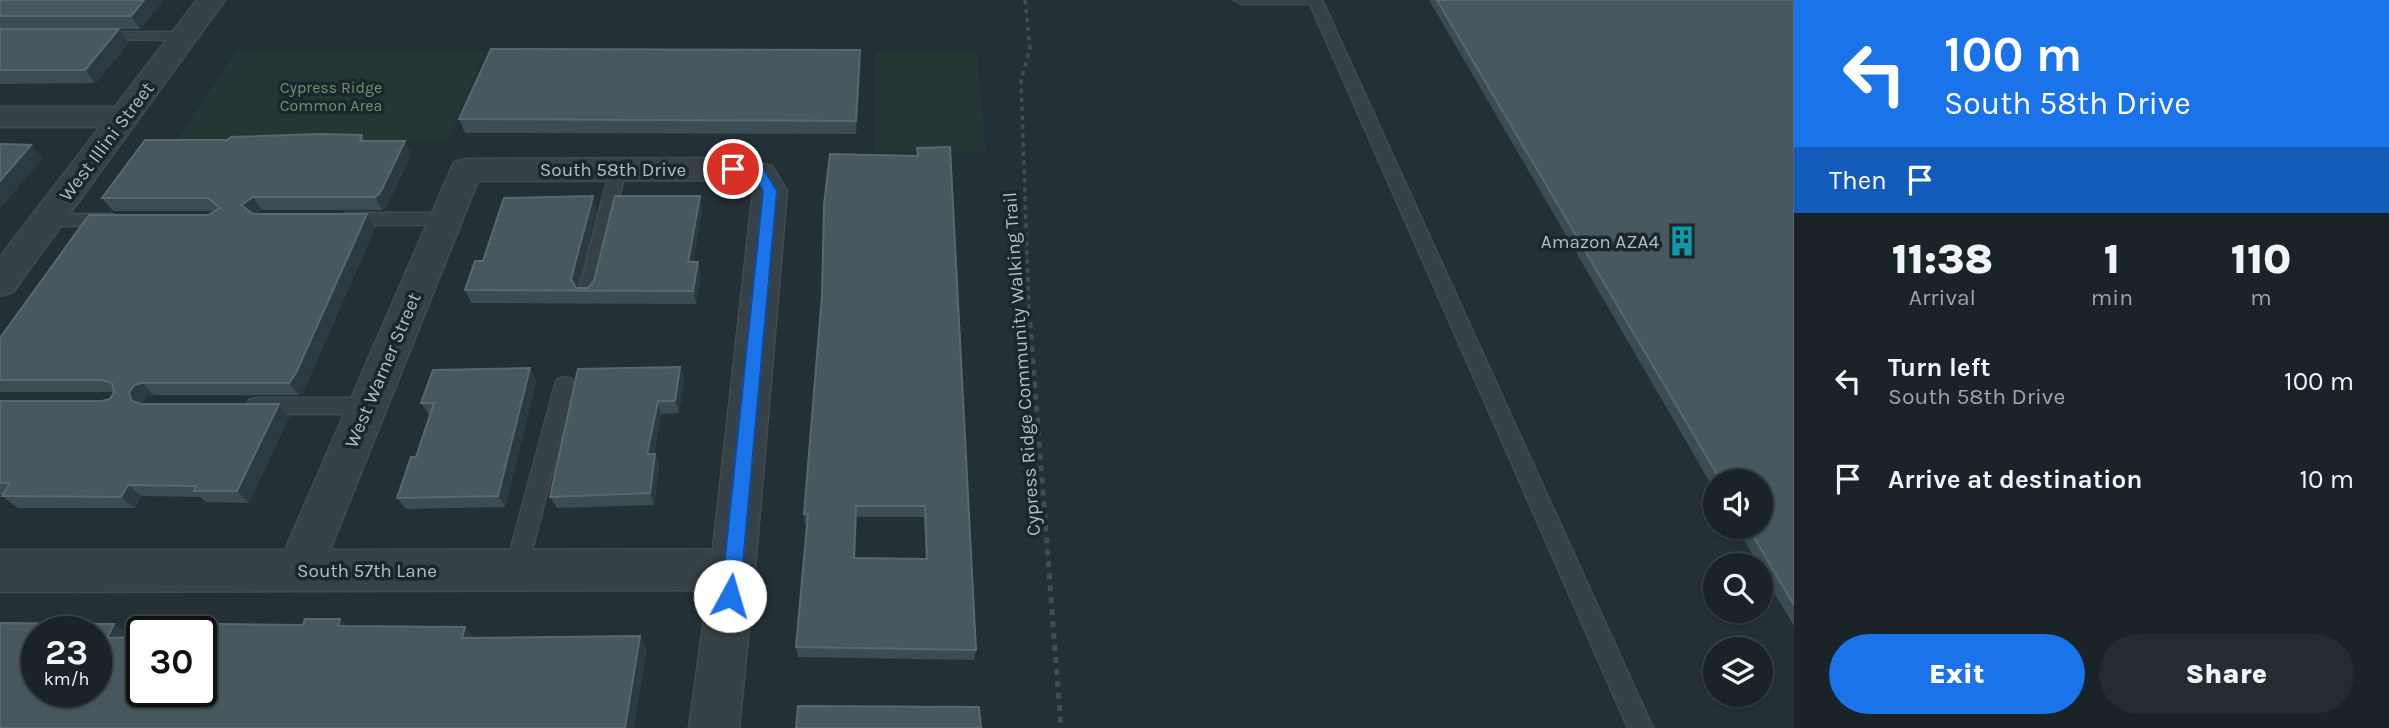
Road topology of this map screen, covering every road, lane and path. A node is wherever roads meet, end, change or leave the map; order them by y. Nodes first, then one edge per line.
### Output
1 (211, 0) edge
2 (1025, 0) edge
3 (1241, 0) edge
4 (1315, 0) edge
5 (79, 36) edge
6 (184, 36) junction
7 (0, 117) edge
8 (124, 117) junction
9 (618, 169) junction
10 (466, 170) joint
11 (328, 219) edge
12 (446, 219) junction
13 (47, 220) junction
14 (126, 220) edge
15 (0, 283) edge
16 (587, 293) edge
17 (565, 385) dead end
18 (234, 406) edge
19 (367, 406) junction
20 (733, 569) junction
21 (299, 570) junction
22 (516, 570) junction
23 (0, 571) edge
24 (714, 728) edge
25 (1061, 728) edge
26 (1641, 728) edge

1 - 6 street, West Illini Street
2 - 25 path, Cypress Ridge Community Walking Trail
3 - 4 lane
4 - 26 lane
5 - 6 lane
6 - 8 street, West Illini Street
7 - 8 street
8 - 13 street, West Illini Street
9 - 10 street, South 58th Drive
9 - 16 lane
9 - 20 street, South 58th Drive
10 - 12 street, West Warner Street
11 - 12 lane
12 - 19 street, West Warner Street
13 - 14 lane
13 - 15 street, West Illini Street
17 - 22 lane
18 - 19 lane
19 - 21 street, West Warner Street
20 - 22 street, South 57th Lane
20 - 24 street
21 - 22 street, South 57th Lane
21 - 23 street, South 57th Lane

